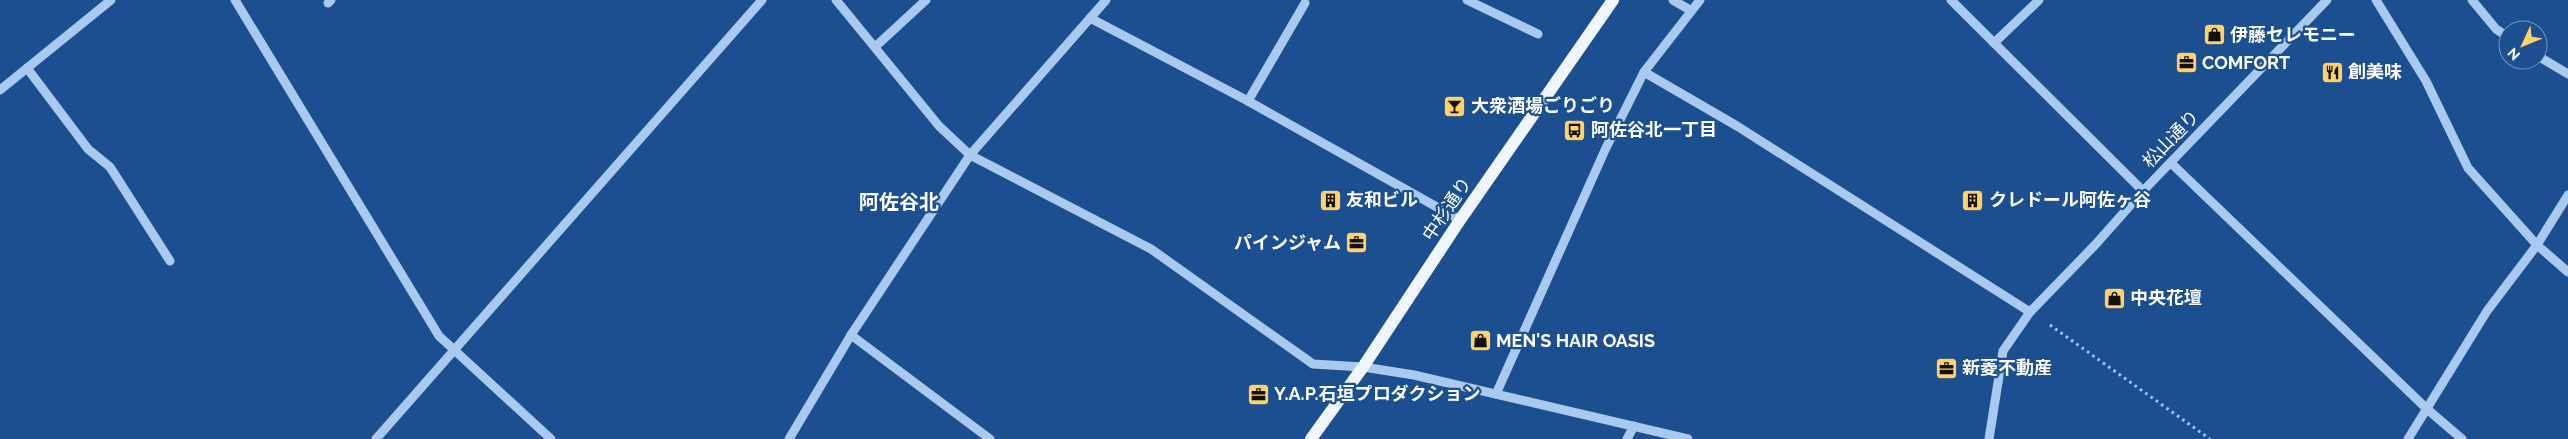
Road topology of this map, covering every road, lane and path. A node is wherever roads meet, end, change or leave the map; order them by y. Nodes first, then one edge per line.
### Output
1 (110, 0) edge
2 (235, 0) edge
3 (762, 0) edge
4 (836, 0) edge
5 (926, 0) edge
6 (1106, 0) edge
7 (1467, 0) edge
8 (1613, 0) edge
9 (1673, 0) edge
10 (1700, 0) edge
11 (1951, 0) edge
12 (2039, 0) edge
13 (2327, 0) edge
14 (2376, 0) edge
15 (2472, 0) edge
16 (1305, 3) dead end
17 (1690, 10) junction
18 (1090, 18) junction
19 (2498, 30) edge
20 (1538, 34) dead end
21 (1994, 43) junction
22 (875, 47) junction
23 (2548, 62) edge
24 (27, 68) junction
25 (1644, 72) junction
26 (2568, 74) edge
27 (0, 90) edge
28 (1248, 101) junction
29 (970, 155) junction
30 (2171, 163) junction
31 (2143, 191) junction
32 (2568, 195) edge
33 (1460, 220) junction
34 (2537, 245) junction
35 (170, 261) dead end
36 (2568, 272) edge
37 (2030, 312) junction
38 (851, 335) junction
39 (454, 350) junction
40 (1363, 367) junction
41 (1496, 394) junction
42 (2427, 409) junction
43 (1634, 426) junction
44 (376, 439) edge
45 (551, 439) edge
46 (789, 439) edge
47 (990, 439) edge
48 (1311, 439) edge
49 (1627, 439) edge
50 (1688, 439) edge
51 (1989, 439) edge
52 (2210, 439) edge
53 (2408, 439) edge
54 (2462, 439) edge

1 - 24 street
2 - 39 street
3 - 39 street
4 - 22 street
5 - 22 street
6 - 18 street
7 - 20 street
8 - 33 main road, 中杉通り
9 - 17 street
10 - 17 street
11 - 21 street
12 - 21 street
13 - 30 street, 松山通り
14 - 34 street
15 - 19 street
16 - 28 street
17 - 25 street
18 - 28 street
18 - 29 street
21 - 31 street
22 - 29 street
23 - 26 street
24 - 27 street
24 - 35 street
25 - 37 street
25 - 41 street
28 - 33 street
29 - 38 street
29 - 40 street
30 - 31 street, 松山通り
30 - 42 street
31 - 37 street, 松山通り
32 - 34 street
33 - 40 main road, 中杉通り
34 - 36 street
34 - 42 street
37 - 51 street, 松山通り
37 - 52 path
38 - 46 street
38 - 47 street
39 - 44 street
39 - 45 street
40 - 41 street
40 - 48 main road, 中杉通り
41 - 43 street
42 - 53 street
42 - 54 street
43 - 49 street
43 - 50 street

